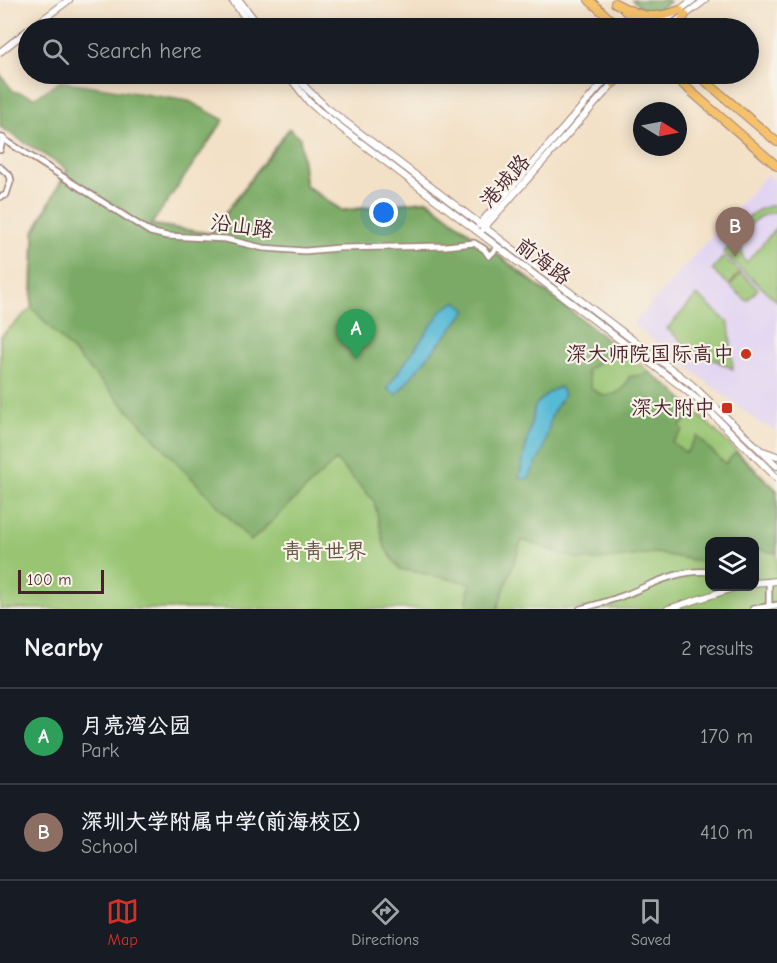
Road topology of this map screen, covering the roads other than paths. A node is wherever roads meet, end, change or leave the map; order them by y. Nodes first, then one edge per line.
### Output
1 (69, 0) edge
2 (232, 0) edge
3 (239, 0) edge
4 (580, 0) edge
5 (589, 0) edge
6 (693, 0) edge
7 (705, 0) edge
8 (613, 1) edge
9 (683, 12) junction
10 (607, 16) joint
11 (45, 18) edge
12 (246, 18) edge
13 (253, 18) edge
14 (633, 18) edge
15 (672, 18) edge
16 (677, 18) edge
17 (681, 18) edge
18 (18, 38) edge
19 (0, 52) edge
20 (295, 84) edge
21 (303, 84) edge
22 (604, 84) edge
23 (604, 84) edge
24 (682, 84) edge
25 (709, 84) edge
26 (1, 137) edge
27 (777, 142) edge
28 (0, 150) edge
29 (777, 166) edge
30 (0, 167) edge
31 (0, 197) edge
32 (479, 223) junction
33 (485, 228) junction
34 (477, 231) junction
35 (498, 247) junction
36 (760, 449) junction
37 (777, 456) edge
38 (777, 466) edge
39 (777, 476) edge
40 (705, 572) edge
41 (777, 581) edge
42 (769, 582) junction
43 (759, 583) edge
44 (718, 591) edge
45 (770, 605) junction
46 (777, 605) edge
47 (580, 609) edge
48 (668, 609) edge
49 (753, 609) edge

1 - 11 street
2 - 12 street
3 - 13 street
4 - 10 main road
5 - 10 main road
6 - 9 street
7 - 9 street
8 - 9 main road
8 - 14 main road
9 - 15 street
9 - 16 street
9 - 17 main road
18 - 19 street
20 - 34 street, 前海路
21 - 32 street, 前海路
22 - 32 street, 港城路
23 - 33 street, 港城路
24 - 29 main road
25 - 27 main road
26 - 28 street
26 - 35 street, 沿山路
30 - 31 street
32 - 33 street, 前海路
32 - 34 street, 港城路
33 - 34 street, 港城路
33 - 36 street, 前海路
34 - 35 street, 前海路
35 - 39 street, 前海路
36 - 37 street
36 - 38 street, 前海路
40 - 47 street
41 - 42 street
42 - 43 street
42 - 45 street
44 - 48 street
45 - 46 street
45 - 49 street

